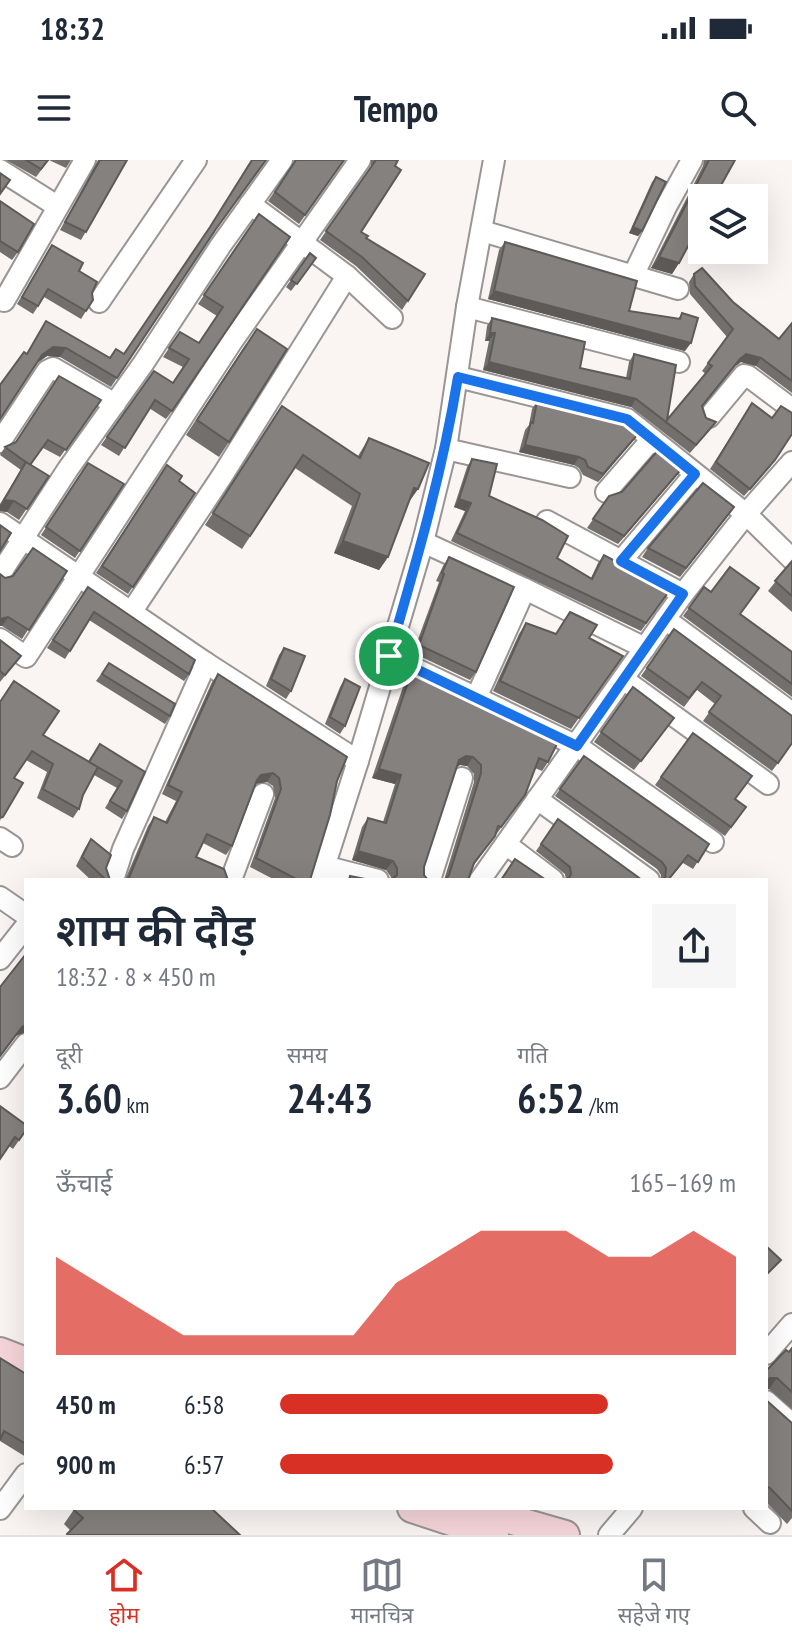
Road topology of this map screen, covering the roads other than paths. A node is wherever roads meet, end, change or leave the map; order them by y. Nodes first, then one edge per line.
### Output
1 (85, 160) edge
2 (196, 160) edge
3 (282, 160) edge
4 (360, 160) edge
5 (494, 160) edge
6 (692, 160) edge
7 (0, 170) edge
8 (250, 204) junction
9 (57, 206) junction
10 (482, 231) junction
11 (301, 241) junction
12 (347, 276) junction
13 (633, 276) junction
14 (678, 289) dead end
15 (4, 301) dead end
16 (99, 302) dead end
17 (467, 307) junction
18 (392, 318) dead end
19 (679, 362) dead end
20 (458, 377) junction
21 (115, 404) junction
22 (792, 409) edge
23 (709, 417) edge
24 (652, 439) junction
25 (0, 442) edge
26 (446, 449) junction
27 (792, 462) edge
28 (695, 474) junction
29 (570, 477) dead end
30 (606, 492) dead end
31 (746, 514) junction
32 (547, 521) edge
33 (0, 523) edge
34 (24, 539) junction
35 (423, 542) junction
36 (792, 559) edge
37 (621, 561) junction
38 (0, 574) edge
39 (77, 575) junction
40 (525, 589) junction
41 (683, 594) junction
42 (132, 611) junction
43 (665, 619) junction
44 (0, 639) edge
45 (645, 648) junction
46 (389, 656) junction
47 (206, 663) junction
48 (623, 679) junction
49 (476, 698) junction
50 (792, 713) edge
51 (577, 746) junction
52 (358, 761) junction
53 (462, 778) dead end
54 (768, 784) dead end
55 (263, 794) dead end
56 (537, 799) junction
57 (713, 842) dead end
58 (507, 845) junction
59 (322, 873) edge
60 (114, 878) edge
61 (232, 878) edge
62 (362, 878) edge
63 (431, 878) edge
64 (482, 878) edge
65 (550, 878) edge
66 (646, 878) edge
67 (0, 897) edge
68 (24, 914) edge
69 (24, 929) edge
70 (0, 959) edge
71 (24, 1047) edge
72 (0, 1078) edge
73 (792, 1324) edge
74 (0, 1332) edge
75 (24, 1340) edge
76 (0, 1352) edge
77 (768, 1352) edge
78 (24, 1361) edge
79 (768, 1403) edge
80 (792, 1424) edge
81 (24, 1477) edge
82 (0, 1509) edge
83 (430, 1510) edge
84 (630, 1510) edge
85 (756, 1510) edge
86 (485, 1516) edge
87 (770, 1523) dead end
88 (565, 1535) edge
89 (609, 1535) edge

1 - 9 street
2 - 16 street
3 - 8 street
4 - 11 street
5 - 10 street
6 - 13 street
7 - 9 street
8 - 11 street
8 - 21 street
9 - 15 street
10 - 13 street
10 - 17 street
11 - 12 street
11 - 39 street
12 - 18 street
12 - 42 street
13 - 14 street
17 - 19 street
17 - 20 street
20 - 24 street
20 - 26 street
21 - 25 street
21 - 34 street
22 - 23 street
24 - 28 street
24 - 30 street
26 - 29 street
26 - 35 street
27 - 31 street
28 - 31 street
28 - 37 street
31 - 36 street
31 - 41 street
32 - 37 street
33 - 34 street
34 - 38 street
34 - 39 street
35 - 40 street
35 - 46 street
37 - 41 street
39 - 42 street
39 - 44 street
40 - 45 street
40 - 49 street
41 - 43 street
42 - 47 street
43 - 45 street
43 - 50 street
45 - 48 street
46 - 49 street
46 - 52 street
47 - 52 street
47 - 60 street
48 - 51 street
48 - 54 street
49 - 51 street
51 - 56 street
51 - 57 street
52 - 59 street
53 - 63 street
55 - 61 street
56 - 58 street
56 - 66 street
58 - 64 street
58 - 65 street
59 - 62 street
67 - 68 street
69 - 70 street
71 - 72 street
73 - 77 street
74 - 75 main road
76 - 78 main road
79 - 80 street
81 - 82 street
83 - 86 main road
84 - 89 street
85 - 87 street
86 - 88 main road

